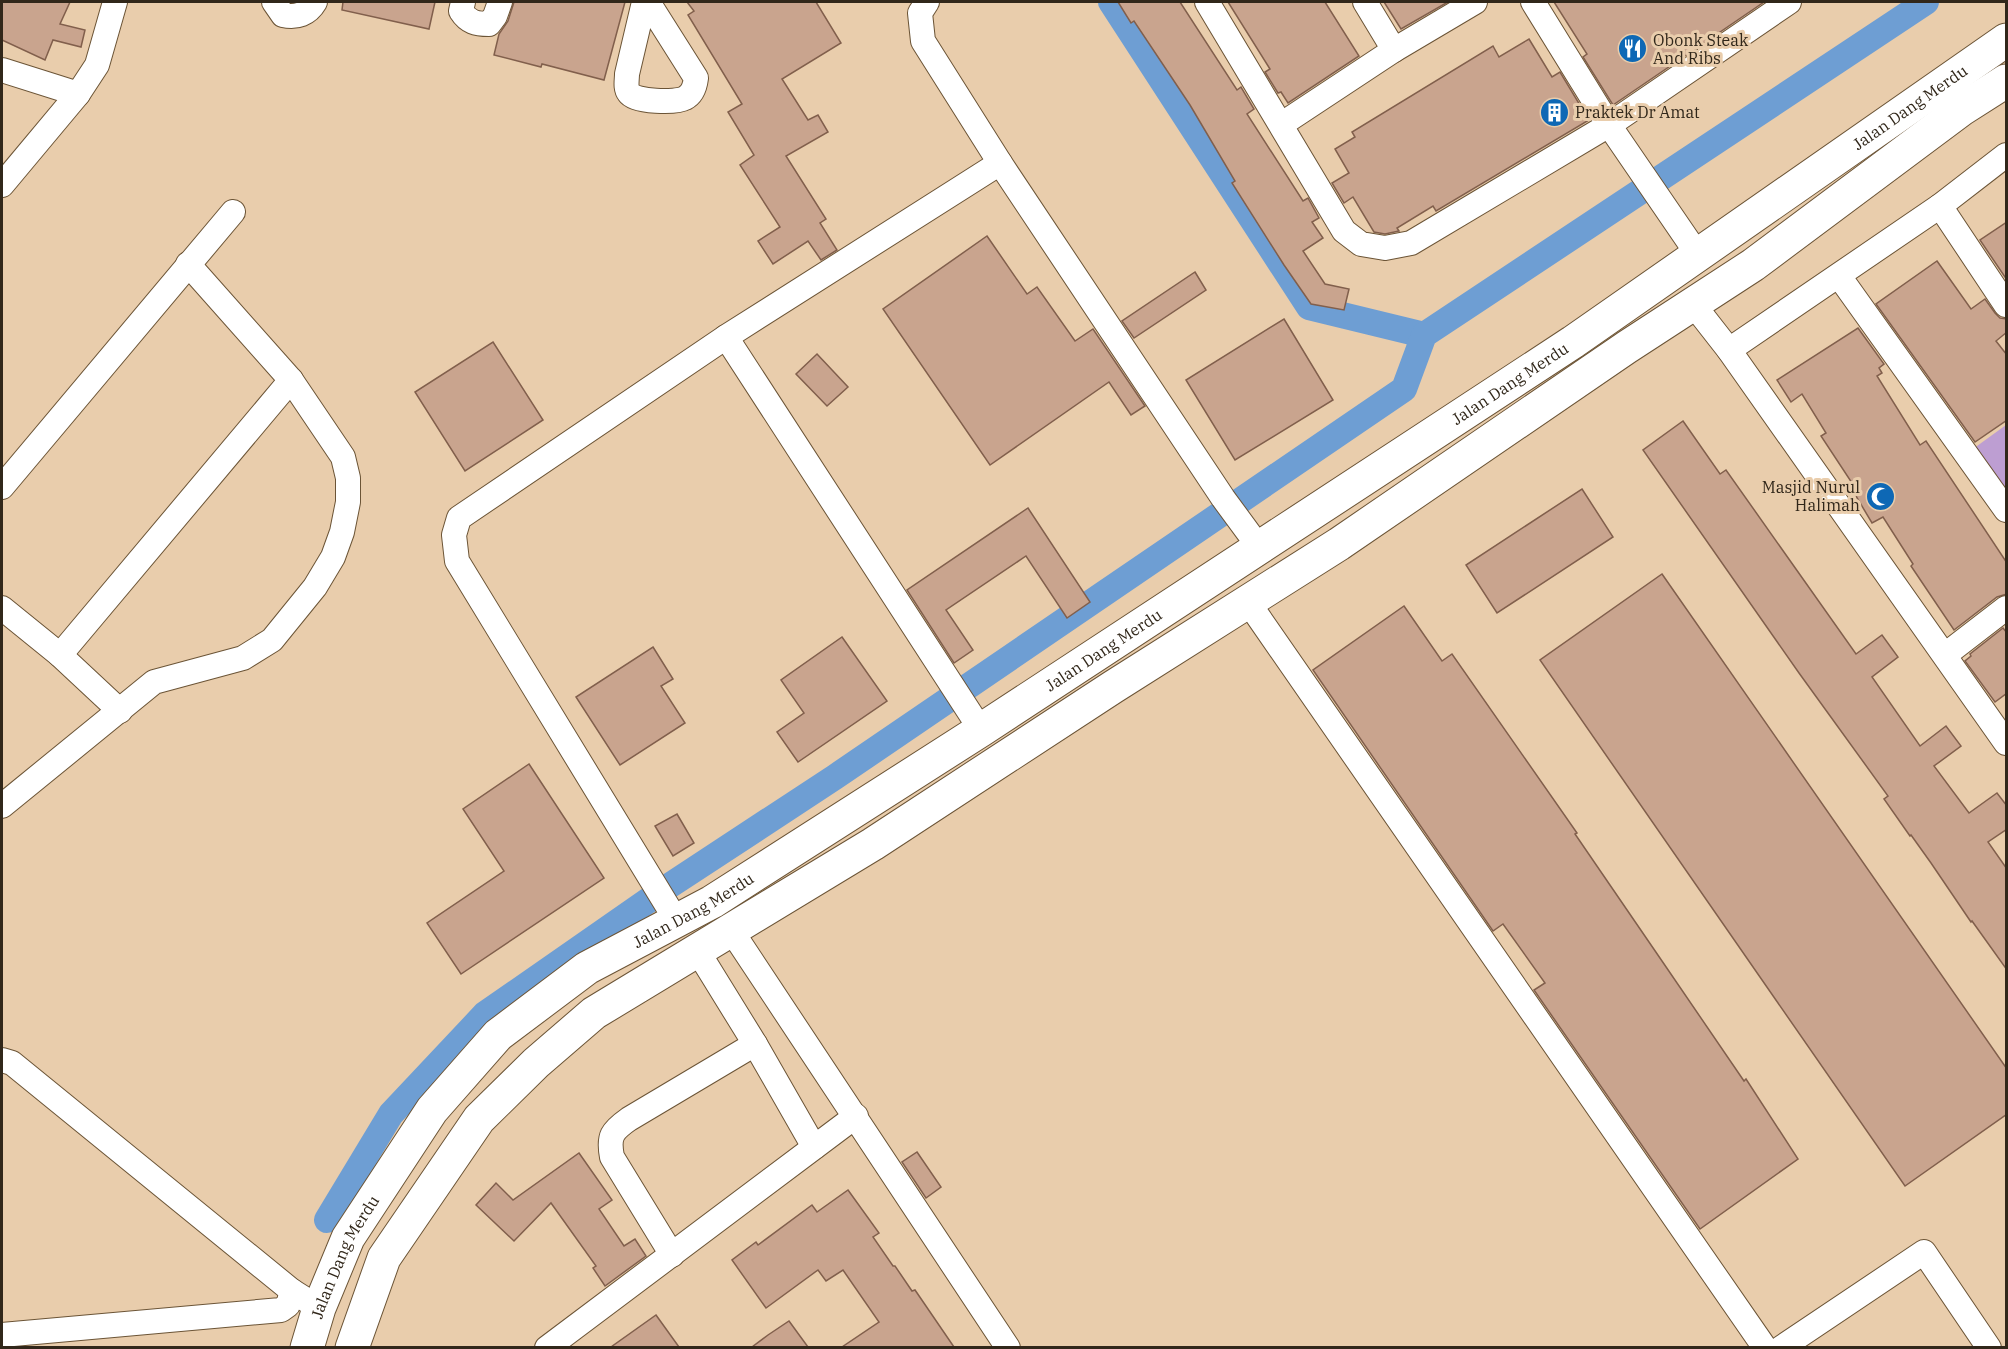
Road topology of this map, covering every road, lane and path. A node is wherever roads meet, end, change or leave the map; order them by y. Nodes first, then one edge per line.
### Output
1 (115, 2) edge
2 (274, 2) edge
3 (315, 2) edge
4 (463, 2) edge
5 (500, 2) edge
6 (927, 2) edge
7 (1207, 2) edge
8 (1365, 2) edge
9 (1474, 2) edge
10 (1533, 2) edge
11 (1789, 2) edge
12 (2007, 40) edge
13 (1394, 50) junction
14 (1973, 63) junction
15 (2, 70) edge
16 (1998, 86) edge
17 (78, 94) junction
18 (1282, 124) junction
19 (1609, 125) junction
20 (2007, 155) edge
21 (1000, 163) junction
22 (2, 185) edge
23 (1940, 206) junction
24 (233, 212) dead end
25 (1698, 255) junction
26 (188, 264) junction
27 (1839, 276) junction
28 (1693, 304) junction
29 (2007, 305) edge
30 (726, 337) junction
31 (1729, 350) junction
32 (291, 380) junction
33 (2, 487) edge
34 (2007, 510) edge
35 (1258, 547) junction
36 (1248, 602) junction
37 (2, 608) edge
38 (2007, 608) edge
39 (1945, 655) junction
40 (60, 656) junction
41 (1044, 688) junction
42 (120, 711) junction
43 (1063, 719) junction
44 (981, 730) junction
45 (2007, 743) edge
46 (2, 806) edge
47 (671, 910) junction
48 (731, 930) junction
49 (697, 950) junction
50 (755, 1044) junction
51 (5, 1056) edge
52 (856, 1116) junction
53 (814, 1147) junction
54 (672, 1255) junction
55 (306, 1300) junction
56 (2, 1335) edge
57 (307, 1347) edge
58 (352, 1347) edge
59 (547, 1347) edge
60 (1008, 1347) edge
61 (1765, 1347) edge
62 (1781, 1347) edge
63 (1989, 1347) edge

1 - 17 street
2 - 3 street
4 - 5 street
6 - 21 street
7 - 18 street
8 - 13 street
9 - 13 street
10 - 19 street
11 - 19 street
12 - 14 main road, Jalan Dang Merdu
13 - 18 street
14 - 16 main road
14 - 25 main road, Jalan Dang Merdu
15 - 17 street
16 - 28 main road, Jalan Dang Merdu
17 - 22 street
18 - 19 street
19 - 25 street
20 - 23 street
21 - 30 street
21 - 35 street
23 - 27 street
23 - 29 street
24 - 26 street
25 - 35 main road, Jalan Dang Merdu
26 - 32 street
26 - 33 street
27 - 31 street
27 - 34 street
28 - 31 street
28 - 36 main road, Jalan Dang Merdu
30 - 44 street
30 - 47 street
31 - 39 street
32 - 40 street
32 - 42 street
35 - 41 main road, Jalan Dang Merdu
36 - 43 main road, Jalan Dang Merdu
36 - 61 street
37 - 40 street
38 - 39 street
39 - 45 street
40 - 42 street
41 - 43 main road
41 - 44 main road, Jalan Dang Merdu
42 - 46 street
43 - 48 main road, Jalan Dang Merdu
44 - 47 main road, Jalan Dang Merdu
47 - 55 main road, Jalan Dang Merdu
48 - 49 main road, Jalan Dang Merdu
48 - 52 street
49 - 50 street
49 - 58 main road, Jalan Dang Merdu
50 - 53 street
50 - 54 street
51 - 55 street
52 - 53 street
52 - 60 street
53 - 54 street
54 - 59 street
55 - 56 street
55 - 57 main road, Jalan Dang Merdu
62 - 63 street

